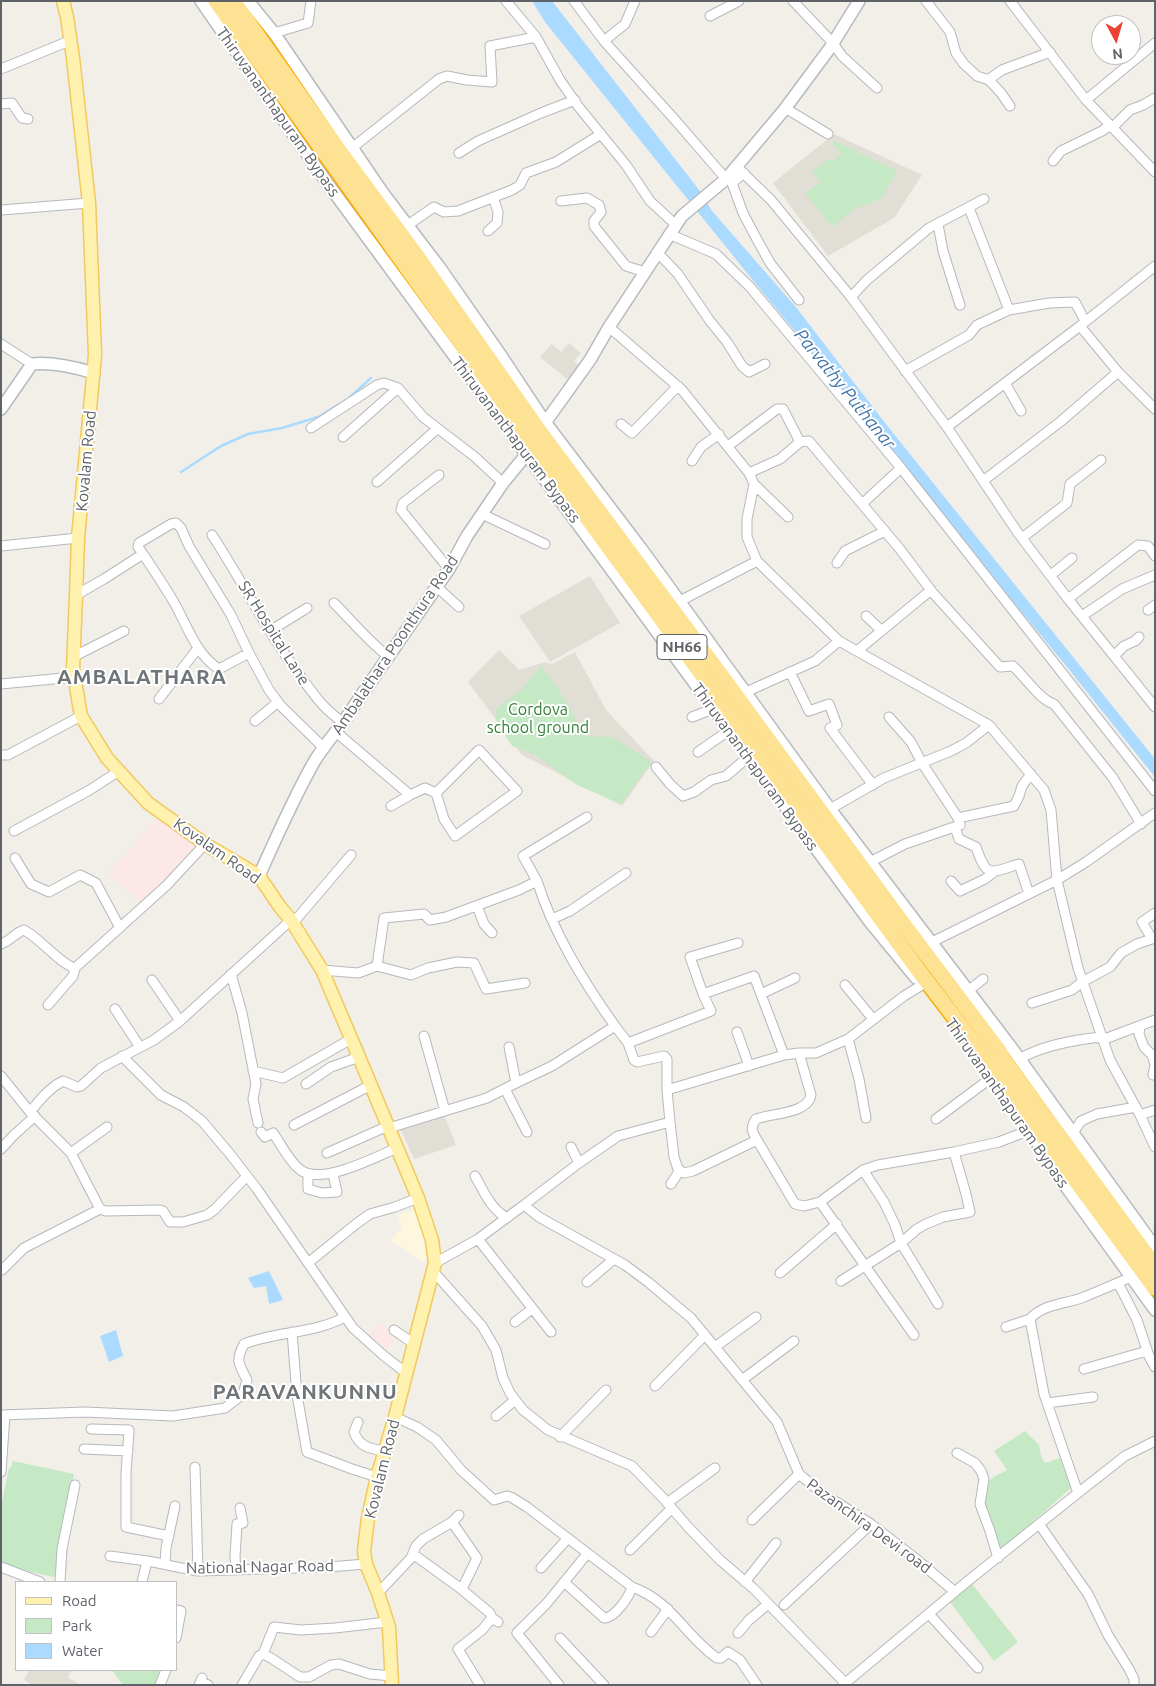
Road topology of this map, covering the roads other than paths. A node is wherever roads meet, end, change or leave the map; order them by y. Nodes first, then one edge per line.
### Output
1 (62, 1) edge
2 (202, 1) edge
3 (216, 1) edge
4 (233, 1) edge
5 (248, 1) edge
6 (311, 1) edge
7 (506, 1) edge
8 (574, 1) edge
9 (635, 1) edge
10 (739, 1) edge
11 (793, 1) edge
12 (859, 1) edge
13 (926, 1) edge
14 (1010, 1) edge
15 (710, 16) dead end
16 (274, 33) junction
17 (536, 37) junction
18 (604, 41) junction
19 (69, 42) junction
20 (833, 43) junction
21 (1155, 43) edge
22 (1050, 52) junction
23 (1, 69) edge
24 (988, 80) junction
25 (877, 88) dead end
26 (1155, 98) edge
27 (574, 100) junction
28 (1086, 100) junction
29 (1, 104) edge
30 (1010, 106) dead end
31 (786, 108) junction
32 (28, 119) dead end
33 (1111, 126) junction
34 (601, 134) junction
35 (828, 134) dead end
36 (352, 148) junction
37 (460, 153) dead end
38 (1052, 161) dead end
39 (740, 169) junction
40 (1155, 172) edge
41 (726, 179) junction
42 (493, 196) junction
43 (984, 199) dead end
44 (561, 201) dead end
45 (89, 203) junction
46 (969, 208) junction
47 (1, 210) edge
48 (938, 224) junction
49 (408, 225) junction
50 (676, 225) junction
51 (488, 231) dead end
52 (657, 252) junction
53 (1155, 266) edge
54 (645, 272) junction
55 (851, 297) junction
56 (799, 300) dead end
57 (960, 305) dead end
58 (1009, 310) junction
59 (1082, 323) junction
60 (609, 327) junction
61 (1, 344) edge
62 (32, 364) junction
63 (765, 364) dead end
64 (905, 371) junction
65 (1118, 372) junction
66 (94, 373) junction
67 (1005, 383) junction
68 (678, 386) junction
69 (398, 388) junction
70 (1, 409) edge
71 (1155, 409) edge
72 (1021, 411) dead end
73 (621, 424) dead end
74 (947, 427) junction
75 (311, 428) dead end
76 (437, 429) junction
77 (719, 434) junction
78 (343, 437) dead end
79 (536, 438) junction
80 (800, 442) junction
81 (728, 446) junction
82 (1101, 460) dead end
83 (692, 461) dead end
84 (902, 468) junction
85 (750, 473) junction
86 (439, 475) dead end
87 (984, 481) junction
88 (378, 482) dead end
89 (503, 483) junction
90 (754, 484) junction
91 (862, 504) junction
92 (482, 514) junction
93 (788, 517) dead end
94 (885, 531) junction
95 (212, 535) dead end
96 (78, 538) junction
97 (1022, 538) junction
98 (544, 544) dead end
99 (1, 546) edge
100 (143, 554) junction
101 (1155, 556) edge
102 (1072, 558) dead end
103 (757, 561) junction
104 (837, 563) dead end
105 (449, 569) junction
106 (1051, 575) junction
107 (1155, 575) edge
108 (437, 587) junction
109 (930, 590) junction
110 (76, 595) junction
111 (1068, 599) junction
112 (680, 601) junction
113 (334, 603) dead end
114 (459, 607) dead end
115 (307, 608) dead end
116 (866, 616) dead end
117 (1082, 616) junction
118 (881, 630) junction
119 (124, 631) dead end
120 (270, 631) junction
121 (1139, 637) dead end
122 (839, 641) junction
123 (198, 648) junction
124 (857, 651) junction
125 (249, 653) junction
126 (1114, 656) junction
127 (389, 657) junction
128 (73, 658) junction
129 (790, 672) junction
130 (74, 677) junction
131 (1, 684) edge
132 (746, 692) junction
133 (158, 699) dead end
134 (1153, 701) edge
135 (278, 702) junction
136 (713, 709) junction
137 (81, 716) junction
138 (692, 717) dead end
139 (889, 717) dead end
140 (255, 721) dead end
141 (989, 725) junction
142 (340, 728) junction
143 (728, 731) junction
144 (324, 748) junction
145 (698, 752) dead end
146 (1, 755) edge
147 (748, 757) junction
148 (922, 763) junction
149 (656, 767) dead end
150 (119, 771) junction
151 (1031, 774) junction
152 (873, 784) junction
153 (1155, 791) edge
154 (436, 793) junction
155 (410, 795) junction
156 (391, 806) dead end
157 (830, 809) junction
158 (1155, 813) edge
159 (587, 817) dead end
160 (957, 823) junction
161 (1141, 824) junction
162 (14, 831) dead end
163 (205, 844) junction
164 (351, 855) dead end
165 (15, 858) dead end
166 (870, 862) junction
167 (994, 872) junction
168 (626, 873) dead end
169 (259, 876) junction
170 (1057, 880) junction
171 (537, 881) junction
172 (951, 881) dead end
173 (1029, 894) junction
174 (477, 906) junction
175 (1155, 913) edge
176 (552, 919) junction
177 (292, 921) junction
178 (120, 928) junction
179 (492, 933) dead end
180 (1153, 940) edge
181 (932, 942) junction
182 (738, 943) dead end
183 (1, 944) edge
184 (377, 966) junction
185 (76, 968) junction
186 (322, 970) junction
187 (232, 974) junction
188 (795, 978) dead end
189 (983, 979) dead end
190 (152, 980) dead end
191 (1082, 982) junction
192 (525, 983) dead end
193 (844, 985) dead end
194 (922, 985) junction
195 (968, 991) junction
196 (703, 994) junction
197 (761, 994) junction
198 (1032, 1003) dead end
199 (48, 1005) dead end
200 (114, 1008) dead end
201 (872, 1019) junction
202 (1155, 1020) edge
203 (180, 1021) junction
204 (615, 1026) junction
205 (1140, 1026) junction
206 (737, 1032) dead end
207 (424, 1036) dead end
208 (1102, 1038) junction
209 (351, 1039) junction
210 (848, 1039) junction
211 (628, 1043) junction
212 (140, 1047) junction
213 (509, 1047) dead end
214 (799, 1053) junction
215 (784, 1055) junction
216 (122, 1056) junction
217 (359, 1056) junction
218 (1019, 1059) junction
219 (749, 1066) junction
220 (1154, 1068) edge
221 (253, 1071) junction
222 (1, 1076) edge
223 (991, 1078) junction
224 (516, 1083) junction
225 (306, 1084) dead end
226 (371, 1085) junction
227 (505, 1089) junction
228 (667, 1090) junction
229 (1155, 1110) edge
230 (1138, 1111) junction
231 (445, 1112) junction
232 (32, 1114) junction
233 (866, 1118) dead end
234 (936, 1119) dead end
235 (670, 1122) junction
236 (258, 1123) dead end
237 (294, 1124) dead end
238 (107, 1127) dead end
239 (388, 1127) junction
240 (1030, 1130) junction
241 (261, 1132) dead end
242 (527, 1132) dead end
243 (1073, 1133) junction
244 (757, 1140) junction
245 (571, 1147) dead end
246 (397, 1148) junction
247 (1155, 1148) edge
248 (1, 1149) edge
249 (954, 1152) junction
250 (71, 1153) junction
251 (327, 1153) dead end
252 (579, 1162) junction
253 (680, 1170) junction
254 (863, 1170) junction
255 (308, 1174) junction
256 (334, 1174) junction
257 (247, 1176) junction
258 (475, 1176) dead end
259 (671, 1184) dead end
260 (418, 1198) junction
261 (820, 1202) junction
262 (524, 1205) junction
263 (100, 1208) junction
264 (507, 1218) junction
265 (837, 1224) junction
266 (478, 1239) junction
267 (901, 1243) junction
268 (1155, 1246) edge
269 (614, 1259) junction
270 (308, 1263) junction
271 (865, 1266) junction
272 (1155, 1266) edge
273 (434, 1267) junction
274 (2, 1270) edge
275 (780, 1273) dead end
276 (1130, 1277) junction
277 (841, 1281) dead end
278 (587, 1282) dead end
279 (1118, 1283) junction
280 (1155, 1288) edge
281 (938, 1304) dead end
282 (532, 1309) junction
283 (1155, 1310) edge
284 (345, 1317) junction
285 (756, 1317) dead end
286 (1030, 1319) junction
287 (514, 1322) dead end
288 (1006, 1327) dead end
289 (394, 1330) dead end
290 (292, 1332) junction
291 (551, 1332) dead end
292 (705, 1335) junction
293 (914, 1335) dead end
294 (794, 1340) dead end
295 (414, 1344) junction
296 (715, 1347) junction
297 (1147, 1351) junction
298 (1155, 1367) edge
299 (1084, 1369) dead end
300 (406, 1373) junction
301 (742, 1380) junction
302 (655, 1386) dead end
303 (606, 1390) dead end
304 (1093, 1397) dead end
305 (515, 1400) junction
306 (1046, 1403) junction
307 (3, 1415) edge
308 (496, 1416) dead end
309 (395, 1417) junction
310 (358, 1422) dead end
311 (91, 1429) dead end
312 (560, 1437) junction
313 (1155, 1441) edge
314 (84, 1449) dead end
315 (128, 1451) junction
316 (385, 1451) junction
317 (957, 1453) dead end
318 (195, 1467) dead end
319 (715, 1468) dead end
320 (1, 1472) edge
321 (799, 1474) junction
322 (378, 1477) junction
323 (75, 1484) dead end
324 (1078, 1493) junction
325 (175, 1506) dead end
326 (670, 1506) junction
327 (240, 1508) dead end
328 (752, 1520) dead end
329 (871, 1524) junction
330 (1039, 1524) junction
331 (169, 1536) junction
332 (568, 1538) junction
333 (776, 1543) dead end
334 (630, 1550) dead end
335 (413, 1554) junction
336 (587, 1554) junction
337 (110, 1556) dead end
338 (998, 1558) junction
339 (147, 1561) junction
340 (165, 1563) junction
341 (366, 1564) junction
342 (1, 1567) edge
343 (541, 1568) dead end
344 (236, 1569) junction
345 (198, 1571) junction
346 (37, 1581) edge
347 (60, 1581) edge
348 (142, 1581) edge
349 (564, 1582) junction
350 (745, 1582) junction
351 (632, 1587) junction
352 (462, 1589) junction
353 (955, 1592) junction
354 (378, 1593) junction
355 (768, 1604) junction
356 (784, 1605) dead end
357 (668, 1610) junction
358 (178, 1611) edge
359 (929, 1614) junction
360 (387, 1622) junction
361 (178, 1627) edge
362 (651, 1632) dead end
363 (738, 1633) dead end
364 (560, 1638) dead end
365 (263, 1654) junction
366 (978, 1668) dead end
367 (166, 1671) edge
368 (392, 1680) edge
369 (845, 1684) edge
370 (160, 1685) edge
371 (242, 1685) edge
372 (480, 1685) edge
373 (560, 1685) edge
374 (604, 1685) edge
375 (757, 1685) edge
376 (1134, 1685) edge

1 - 19 main road, Kovalam Road
2 - 79 street, Thiruvananthapuram Bypass
3 - 79 highway, Thiruvananthapuram Bypass / NH66
4 - 79 highway, Thiruvananthapuram Bypass / NH66
5 - 16 street, Thiruvananthapuram Bypass
6 - 16 street
7 - 17 street
8 - 18 street
9 - 18 street
10 - 15 street
11 - 20 street
12 - 20 street, Ambalathara Poonthura Road
13 - 24 street
14 - 22 street
16 - 36 street, Thiruvananthapuram Bypass
17 - 27 street
17 - 36 street
18 - 41 street
19 - 23 street
19 - 45 main road, Kovalam Road
20 - 25 street
20 - 31 street, Ambalathara Poonthura Road
21 - 28 street
22 - 24 street
22 - 28 street
24 - 30 street
26 - 33 street
27 - 34 street
27 - 37 street
28 - 33 street
29 - 32 street
31 - 35 street
31 - 39 street, Ambalathara Poonthura Road
33 - 38 street
33 - 40 street
34 - 42 street
34 - 50 street
36 - 49 street, Thiruvananthapuram Bypass
39 - 41 street, Ambalathara Poonthura Road
39 - 55 street
39 - 56 street
41 - 50 street, Ambalathara Poonthura Road
42 - 49 street
42 - 51 street
43 - 46 street
44 - 54 street
45 - 47 street
45 - 66 main road, Kovalam Road
46 - 48 street
46 - 58 street
48 - 55 street
48 - 57 street
49 - 79 street, Thiruvananthapuram Bypass
50 - 52 street, Ambalathara Poonthura Road
50 - 84 street
52 - 54 street, Ambalathara Poonthura Road
52 - 63 street
53 - 59 street
54 - 60 street, Ambalathara Poonthura Road
55 - 64 street
58 - 59 street
58 - 64 street
59 - 65 street
59 - 67 street
60 - 68 street
60 - 79 street, Ambalathara Poonthura Road
61 - 62 street
62 - 66 street
62 - 70 street
64 - 74 street
65 - 71 street
65 - 87 street
66 - 96 main road, Kovalam Road
67 - 72 street
67 - 74 street
68 - 73 street
68 - 77 street
69 - 75 street
69 - 76 street
69 - 78 street
74 - 87 street
76 - 88 street
76 - 89 street
77 - 81 street
77 - 83 street
79 - 89 street, Ambalathara Poonthura Road
79 - 112 street, Thiruvananthapuram Bypass
79 - 136 street, Thiruvananthapuram Bypass
79 - 272 highway, Thiruvananthapuram Bypass / NH66
79 - 280 highway, Thiruvananthapuram Bypass / NH66
80 - 81 street
80 - 85 street
80 - 91 street
81 - 85 street
82 - 97 street
84 - 91 street
84 - 153 street
85 - 90 street
86 - 105 street
87 - 97 street
89 - 92 street, Ambalathara Poonthura Road
90 - 93 street
90 - 103 street
91 - 94 street
92 - 98 street
92 - 105 street, Ambalathara Poonthura Road
94 - 104 street
94 - 109 street
95 - 120 street, SR Hospital Lane
96 - 99 street
96 - 110 main road, Kovalam Road
97 - 106 street
100 - 110 street
100 - 123 street
100 - 125 street
101 - 111 street
102 - 106 street
103 - 112 street
103 - 122 street
105 - 108 street, Ambalathara Poonthura Road
106 - 111 street
107 - 117 street
108 - 114 street
108 - 127 street, Ambalathara Poonthura Road
109 - 118 street
109 - 161 street
110 - 128 main road, Kovalam Road
111 - 117 street
112 - 132 street, Thiruvananthapuram Bypass
113 - 127 street
115 - 120 street
116 - 118 street
117 - 126 street
118 - 124 street
119 - 128 street
120 - 142 street, SR Hospital Lane
121 - 126 street
122 - 124 street
122 - 129 street
123 - 125 street
123 - 133 street
124 - 141 street
125 - 135 street
126 - 134 street
127 - 142 street, Ambalathara Poonthura Road
128 - 130 main road, Kovalam Road
129 - 132 street
129 - 152 street
130 - 131 street
130 - 137 main road, Kovalam Road
132 - 157 street, Thiruvananthapuram Bypass
135 - 140 street
135 - 144 street
136 - 138 street
136 - 143 street, Thiruvananthapuram Bypass
137 - 146 street
137 - 150 main road, Kovalam Road
139 - 148 street
141 - 148 street
141 - 151 street
142 - 144 street, Ambalathara Poonthura Road
142 - 155 street, SR Hospital Lane
143 - 145 street
143 - 147 street, Thiruvananthapuram Bypass
144 - 169 street, Ambalathara Poonthura Road
147 - 149 street
147 - 194 street, Thiruvananthapuram Bypass
148 - 152 street
148 - 160 street
150 - 162 street
150 - 163 main road, Kovalam Road
151 - 160 street
151 - 170 street
152 - 157 street
154 - 154 street
154 - 155 street
155 - 156 street
157 - 166 street, Thiruvananthapuram Bypass
158 - 161 street
159 - 171 street
160 - 166 street
160 - 167 street
161 - 170 street
163 - 169 main road, Kovalam Road
163 - 178 street
164 - 177 street
165 - 178 street
166 - 181 street, Thiruvananthapuram Bypass
167 - 172 street
167 - 173 street
168 - 176 street
169 - 177 main road, Kovalam Road
170 - 173 street
170 - 191 street
171 - 174 street
171 - 176 street
173 - 181 street
174 - 179 street
174 - 184 street
175 - 180 street
176 - 204 street
177 - 186 main road, Kovalam Road
177 - 187 street
178 - 185 street
180 - 191 street
181 - 195 street, Thiruvananthapuram Bypass
182 - 196 street
183 - 185 street
184 - 186 street
184 - 192 street
185 - 199 street
186 - 209 main road, Kovalam Road
187 - 203 street
187 - 221 street
188 - 197 street
189 - 195 street
190 - 203 street
191 - 198 street
191 - 208 street
193 - 201 street
194 - 201 street
194 - 223 street, Thiruvananthapuram Bypass
195 - 218 street, Thiruvananthapuram Bypass
196 - 197 street
196 - 211 street
197 - 215 street
200 - 212 street
201 - 210 street
202 - 205 street
203 - 212 street
204 - 211 street
204 - 224 street
205 - 208 street
205 - 220 street
206 - 219 street
207 - 231 street
208 - 218 street
208 - 230 street
209 - 217 main road, Kovalam Road
209 - 221 street
210 - 214 street
210 - 233 street
211 - 228 street
212 - 216 street
213 - 224 street
214 - 215 street
214 - 244 street
215 - 219 street
216 - 232 street
216 - 257 street
217 - 225 street
217 - 226 main road, Kovalam Road
218 - 243 street, Thiruvananthapuram Bypass
219 - 228 street
221 - 236 street
222 - 232 street
223 - 234 street
223 - 240 street, Thiruvananthapuram Bypass
224 - 227 street
226 - 237 street
226 - 239 main road, Kovalam Road
227 - 231 street
227 - 242 street
228 - 235 street
229 - 230 street
230 - 243 street
230 - 247 street
231 - 239 street
232 - 248 street
232 - 250 street
235 - 252 street
235 - 253 street
238 - 250 street
239 - 246 main road, Kovalam Road
239 - 251 street
240 - 249 street
240 - 276 street, Thiruvananthapuram Bypass
241 - 255 street
243 - 268 street, Thiruvananthapuram Bypass
244 - 253 street
244 - 261 street
245 - 252 street
246 - 256 street
246 - 260 main road, Kovalam Road
249 - 254 street
249 - 267 street
250 - 263 street
252 - 262 street
253 - 259 street
254 - 261 street
254 - 267 street
255 - 256 street
255 - 256 street
257 - 263 street
257 - 270 street
258 - 264 street
260 - 270 street
260 - 273 main road, Kovalam Road
261 - 265 street
262 - 264 street
262 - 269 street, Pazanchira Devi road
263 - 274 street
264 - 266 street
265 - 271 street
265 - 275 street
266 - 273 street
266 - 282 street
267 - 271 street
267 - 281 street
269 - 278 street
269 - 292 street, Pazanchira Devi road
270 - 284 street
271 - 277 street
271 - 293 street
273 - 295 main road, Kovalam Road
273 - 305 street
276 - 279 street
276 - 283 street, Thiruvananthapuram Bypass
279 - 286 street
279 - 297 street
282 - 287 street
282 - 291 street
284 - 290 street
284 - 300 street
285 - 296 street
286 - 288 street
286 - 306 street
289 - 295 street
290 - 307 street
290 - 322 street
292 - 296 street, Pazanchira Devi road
292 - 302 street
294 - 301 street
295 - 300 main road, Kovalam Road
296 - 301 street, Pazanchira Devi road
297 - 298 street
297 - 299 street
300 - 309 main road, Kovalam Road
301 - 321 street, Pazanchira Devi road
303 - 312 street
304 - 306 street
305 - 308 street
305 - 312 street
306 - 324 street
307 - 320 street
309 - 316 main road, Kovalam Road
309 - 332 street
310 - 316 street
311 - 315 street
312 - 326 street
313 - 324 street
314 - 315 street
315 - 331 street
316 - 322 main road, Kovalam Road
317 - 338 street
318 - 345 street
319 - 326 street
321 - 328 street
321 - 329 street, Pazanchira Devi road
322 - 341 main road, Kovalam Road
323 - 347 street
324 - 330 street
325 - 331 street
326 - 334 street
326 - 350 street
327 - 344 street
329 - 353 street, Pazanchira Devi road
329 - 356 street
330 - 338 street
330 - 376 street
331 - 340 street
332 - 336 street
332 - 343 street
333 - 350 street
335 - 352 street
335 - 352 street
335 - 354 street
336 - 349 street
336 - 351 street
337 - 339 street, National Nagar Road
338 - 353 street
339 - 340 street, National Nagar Road
339 - 348 street
340 - 345 street, National Nagar Road
341 - 344 street, National Nagar Road
341 - 354 main road, Kovalam Road
342 - 346 street
344 - 345 street, National Nagar Road
349 - 351 street
349 - 373 street
350 - 355 street
351 - 357 street
352 - 372 street
353 - 359 street
354 - 360 main road, Kovalam Road
355 - 363 street
355 - 369 street
357 - 362 street
357 - 375 street
358 - 361 street
359 - 366 street
359 - 369 street
360 - 365 street
360 - 368 main road, Kovalam Road
364 - 374 street
365 - 368 street
365 - 371 street
367 - 370 street

